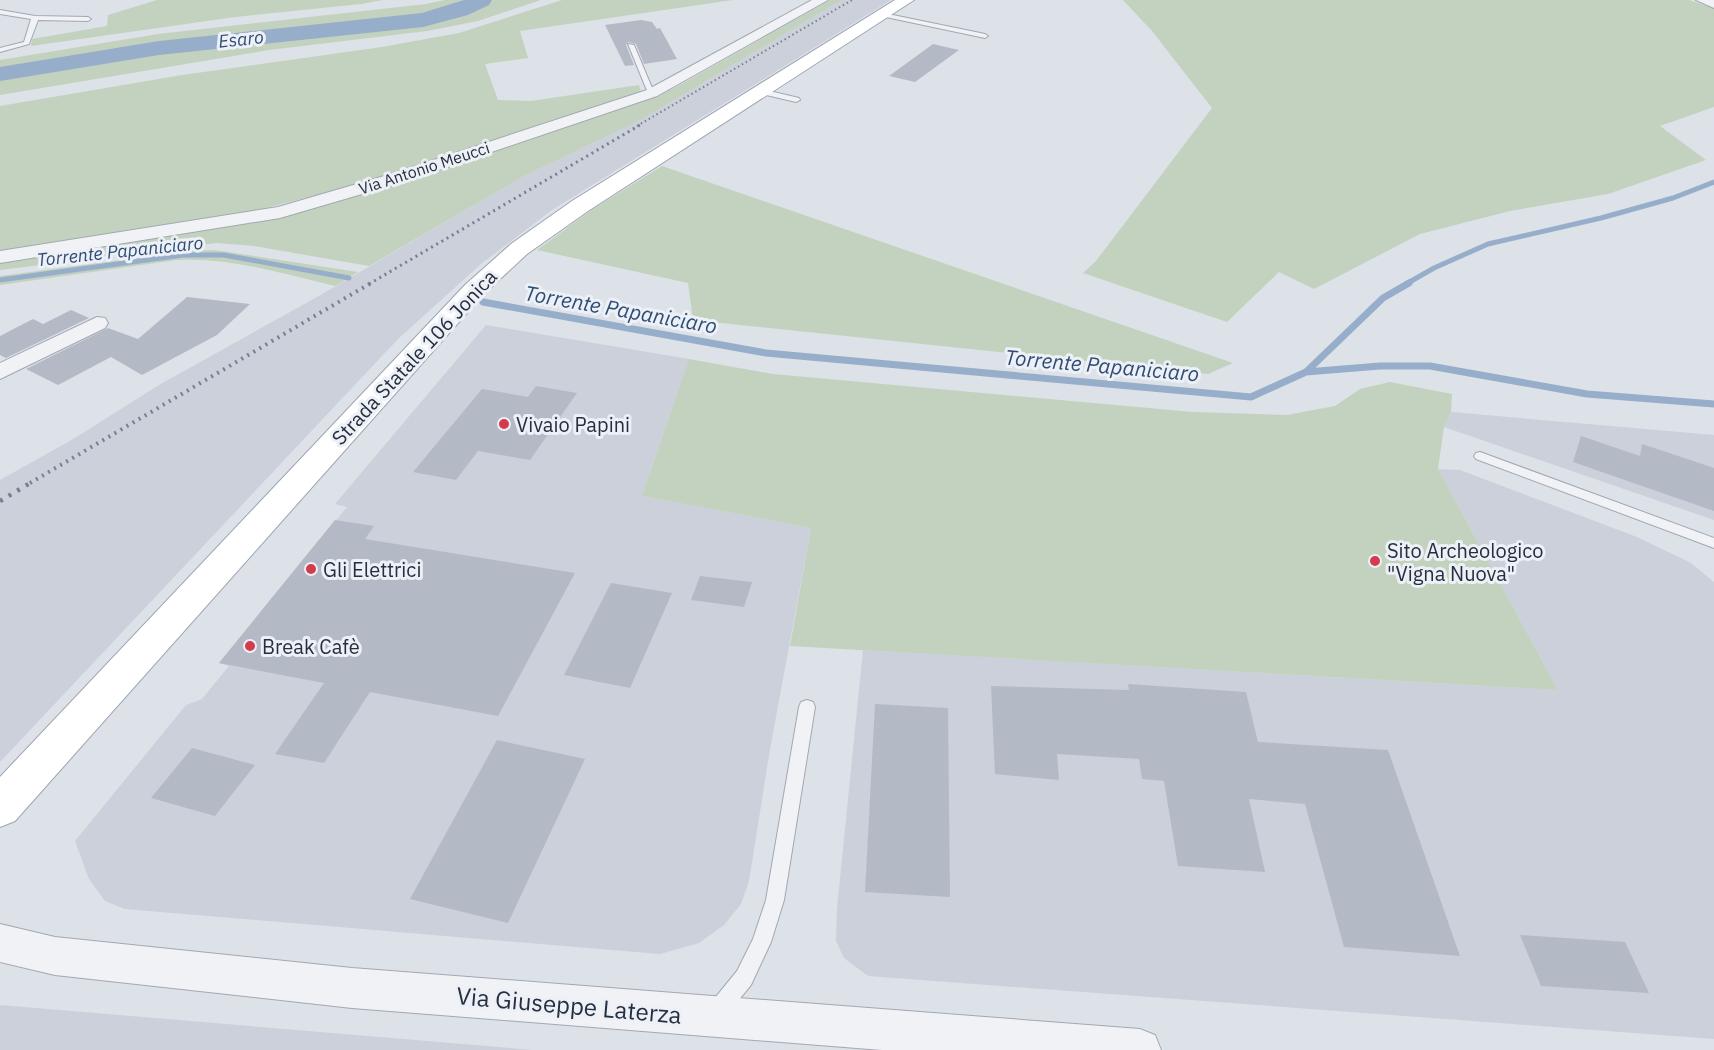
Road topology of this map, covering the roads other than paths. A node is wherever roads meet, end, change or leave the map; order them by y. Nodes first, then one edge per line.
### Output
1 (822, 0) edge
2 (1702, 0) edge
3 (1714, 4) edge
4 (894, 7) edge
5 (0, 12) edge
6 (35, 18) junction
7 (88, 19) dead end
8 (985, 36) dead end
9 (630, 45) dead end
10 (0, 50) edge
11 (761, 91) junction
12 (652, 93) junction
13 (796, 100) dead end
14 (0, 257) edge
15 (97, 323) dead end
16 (0, 372) edge
17 (1480, 456) dead end
18 (1714, 543) edge
19 (807, 707) dead end
20 (0, 807) edge
21 (0, 943) edge
22 (713, 1016) junction
23 (1140, 1050) edge

1 - 12 street, Via Antonio Meucci
2 - 3 street
4 - 8 lane
4 - 11 main road, Strada Statale 106 Jonica
5 - 6 lane
6 - 7 lane
6 - 10 lane
9 - 12 lane
11 - 13 lane
11 - 20 main road, Strada Statale 106 Jonica
12 - 14 street, Via Antonio Meucci
15 - 16 street
17 - 18 lane
19 - 22 lane
21 - 22 street, Via Giuseppe Laterza
22 - 23 street, Via Giuseppe Laterza

